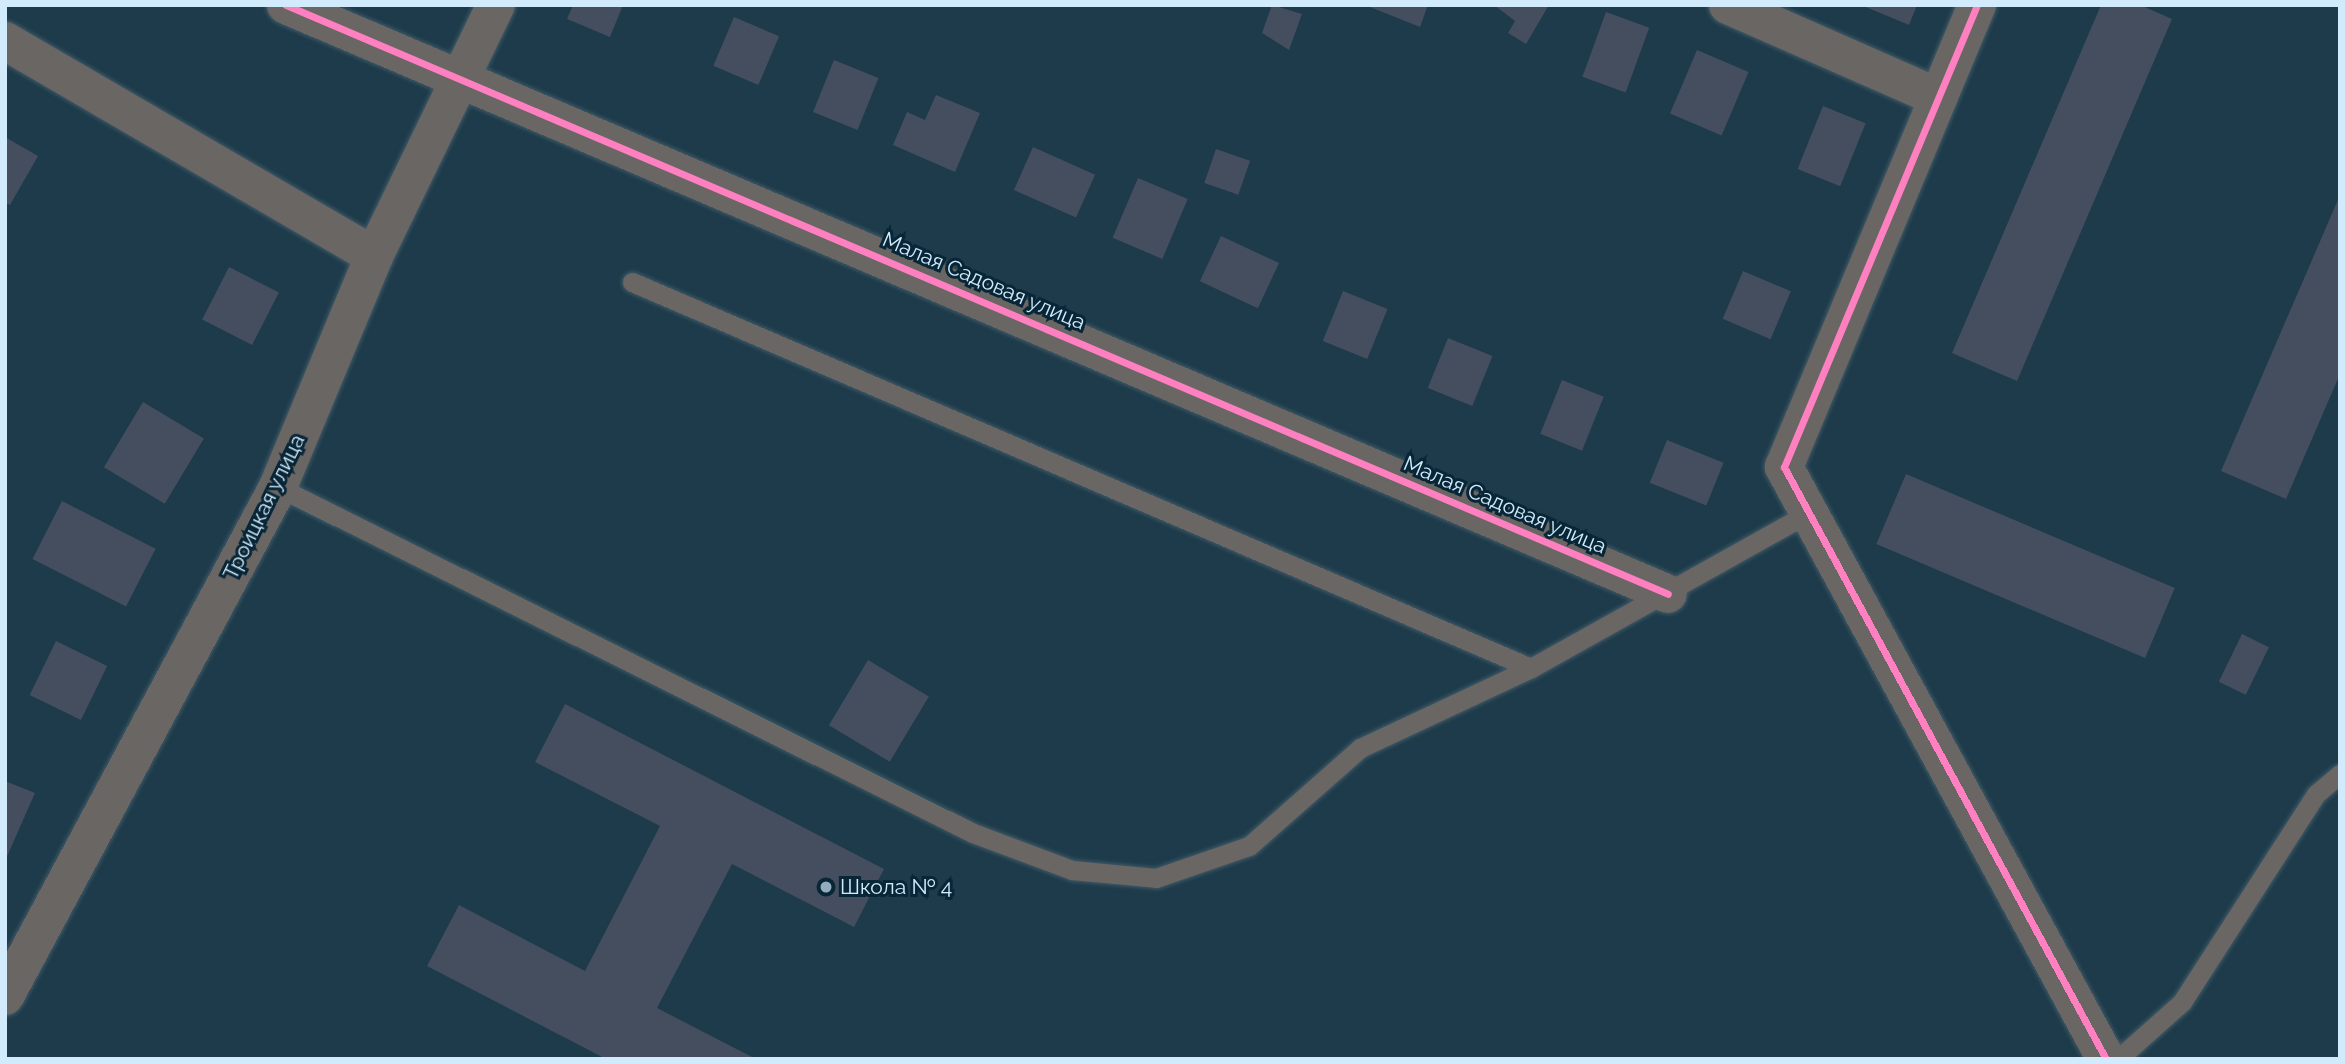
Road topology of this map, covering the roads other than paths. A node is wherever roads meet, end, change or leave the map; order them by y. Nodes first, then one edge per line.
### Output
1 (286, 5) edge
2 (496, 5) edge
3 (1728, 5) edge
4 (1978, 5) edge
5 (5, 41) edge
6 (458, 84) junction
7 (1938, 97) junction
8 (374, 256) junction
9 (632, 282) dead end
10 (278, 487) junction
11 (1808, 513) junction
12 (1668, 594) junction
13 (1531, 668) junction
14 (2340, 774) edge
15 (5, 996) edge
16 (2106, 1059) edge
17 (2118, 1059) edge

1 - 6 street, Малая Садовая улица
2 - 6 street, Троицкая улица
3 - 7 street
4 - 7 street
5 - 8 street
6 - 8 street, Троицкая улица
6 - 12 street, Малая Садовая улица
7 - 11 street
8 - 10 street, Троицкая улица
9 - 13 lane
10 - 13 lane
10 - 15 street, Троицкая улица
11 - 12 lane
11 - 16 street
12 - 13 lane
14 - 17 lane

